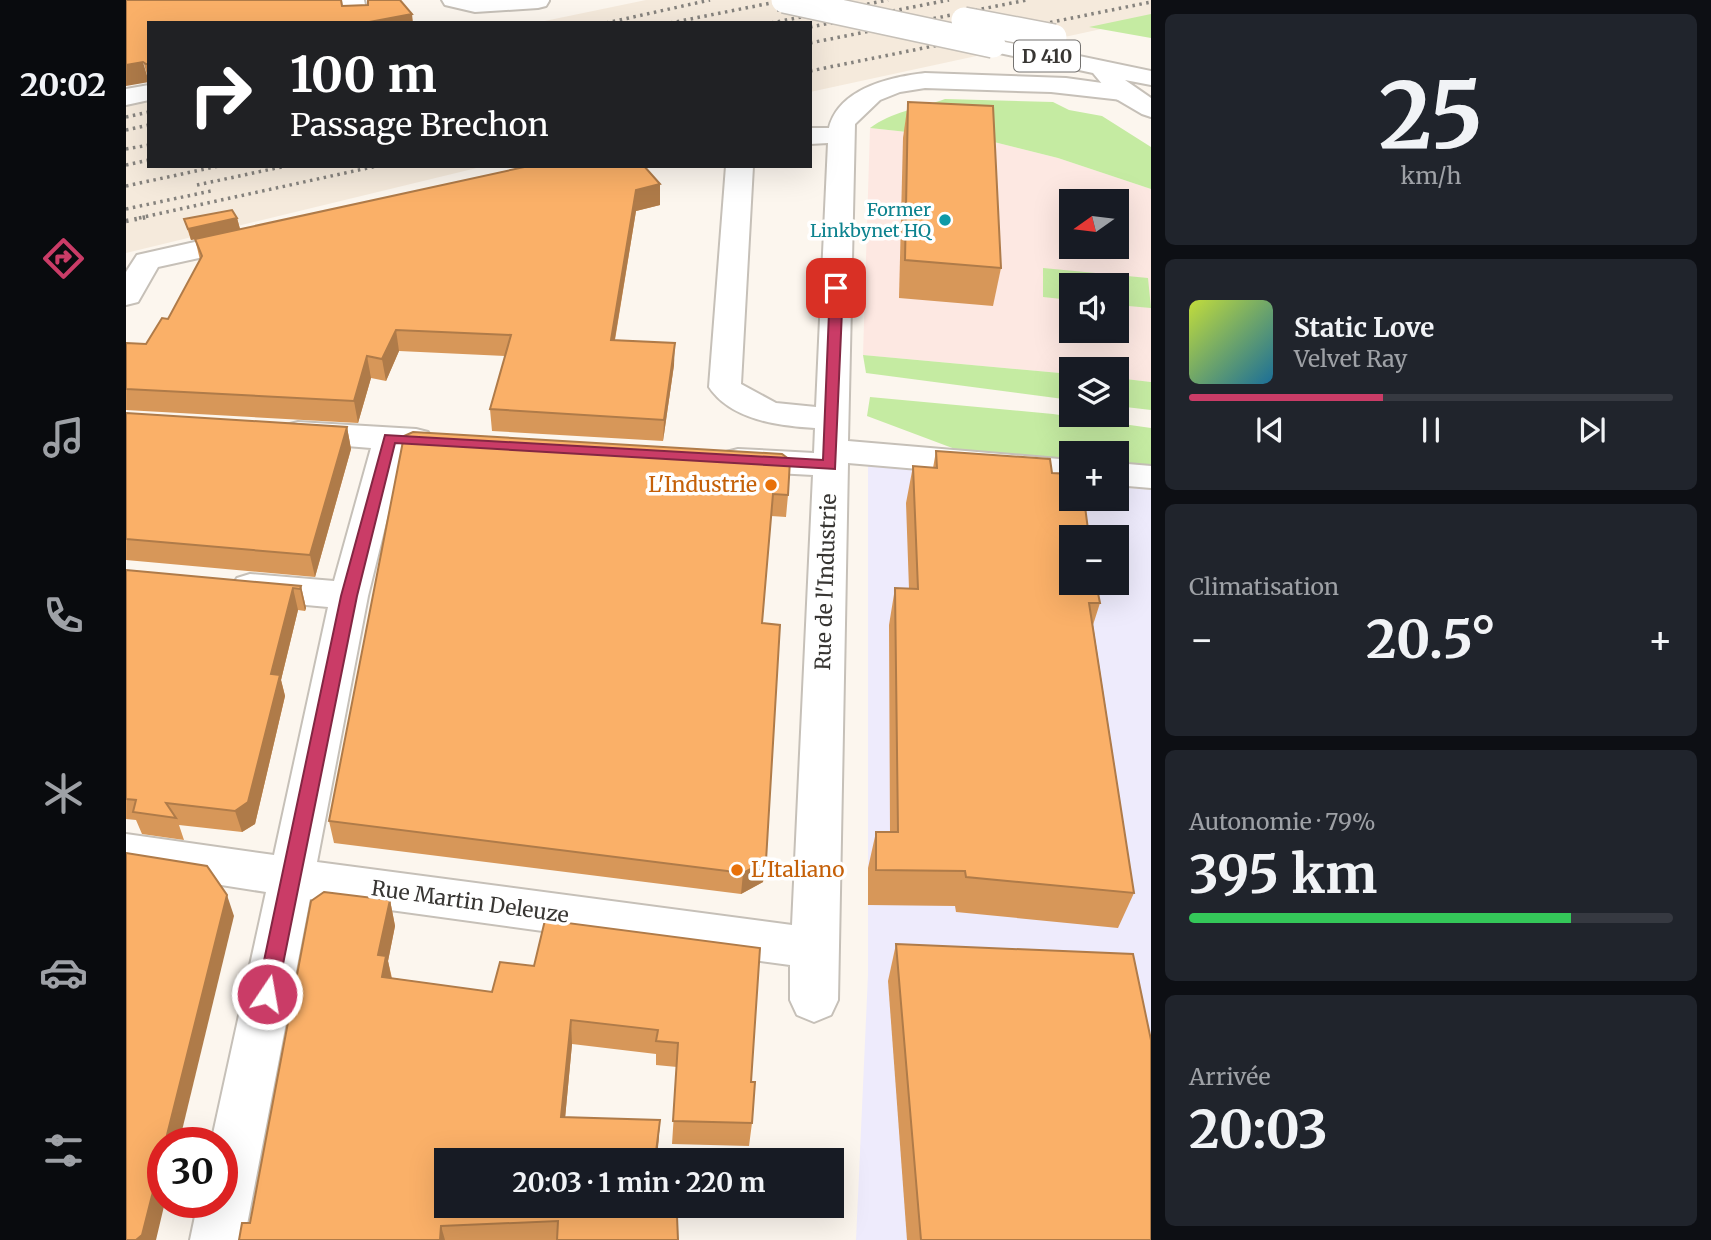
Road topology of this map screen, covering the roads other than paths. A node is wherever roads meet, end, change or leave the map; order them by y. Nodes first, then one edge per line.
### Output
1 (354, 0) edge
2 (453, 0) edge
3 (784, 0) edge
4 (859, 0) edge
5 (537, 1) edge
6 (357, 21) edge
7 (1111, 54) junction
8 (1151, 77) edge
9 (147, 92) edge
10 (1122, 92) junction
11 (126, 97) edge
12 (1151, 109) edge
13 (842, 135) junction
14 (812, 136) edge
15 (740, 168) edge
16 (280, 231) edge
17 (127, 296) edge
18 (265, 430) edge
19 (390, 439) junction
20 (445, 442) edge
21 (832, 445) junction
22 (706, 458) edge
23 (1059, 470) edge
24 (1129, 475) edge
25 (1151, 477) edge
26 (210, 583) edge
27 (349, 596) junction
28 (126, 852) edge
29 (291, 877) junction
30 (814, 948) junction
31 (814, 1000) dead end
32 (217, 1240) edge

1 - 6 street
2 - 5 street
3 - 7 street, D 410, bridge
4 - 7 street, D 410, bridge
7 - 8 street, D 410
7 - 10 street
9 - 11 street
10 - 12 street
10 - 13 street, Rue de l'Industrie
13 - 14 street
13 - 21 street, Rue de l'Industrie
15 - 21 street
16 - 17 street
18 - 19 street
19 - 20 street
19 - 27 street
21 - 22 street
21 - 23 street
21 - 30 street, Rue de l'Industrie
24 - 25 street
26 - 27 street
27 - 29 street
28 - 29 street, Rue Martin Deleuze
29 - 30 street, Rue Martin Deleuze
29 - 32 street
30 - 31 street, Rue de l'Industrie

